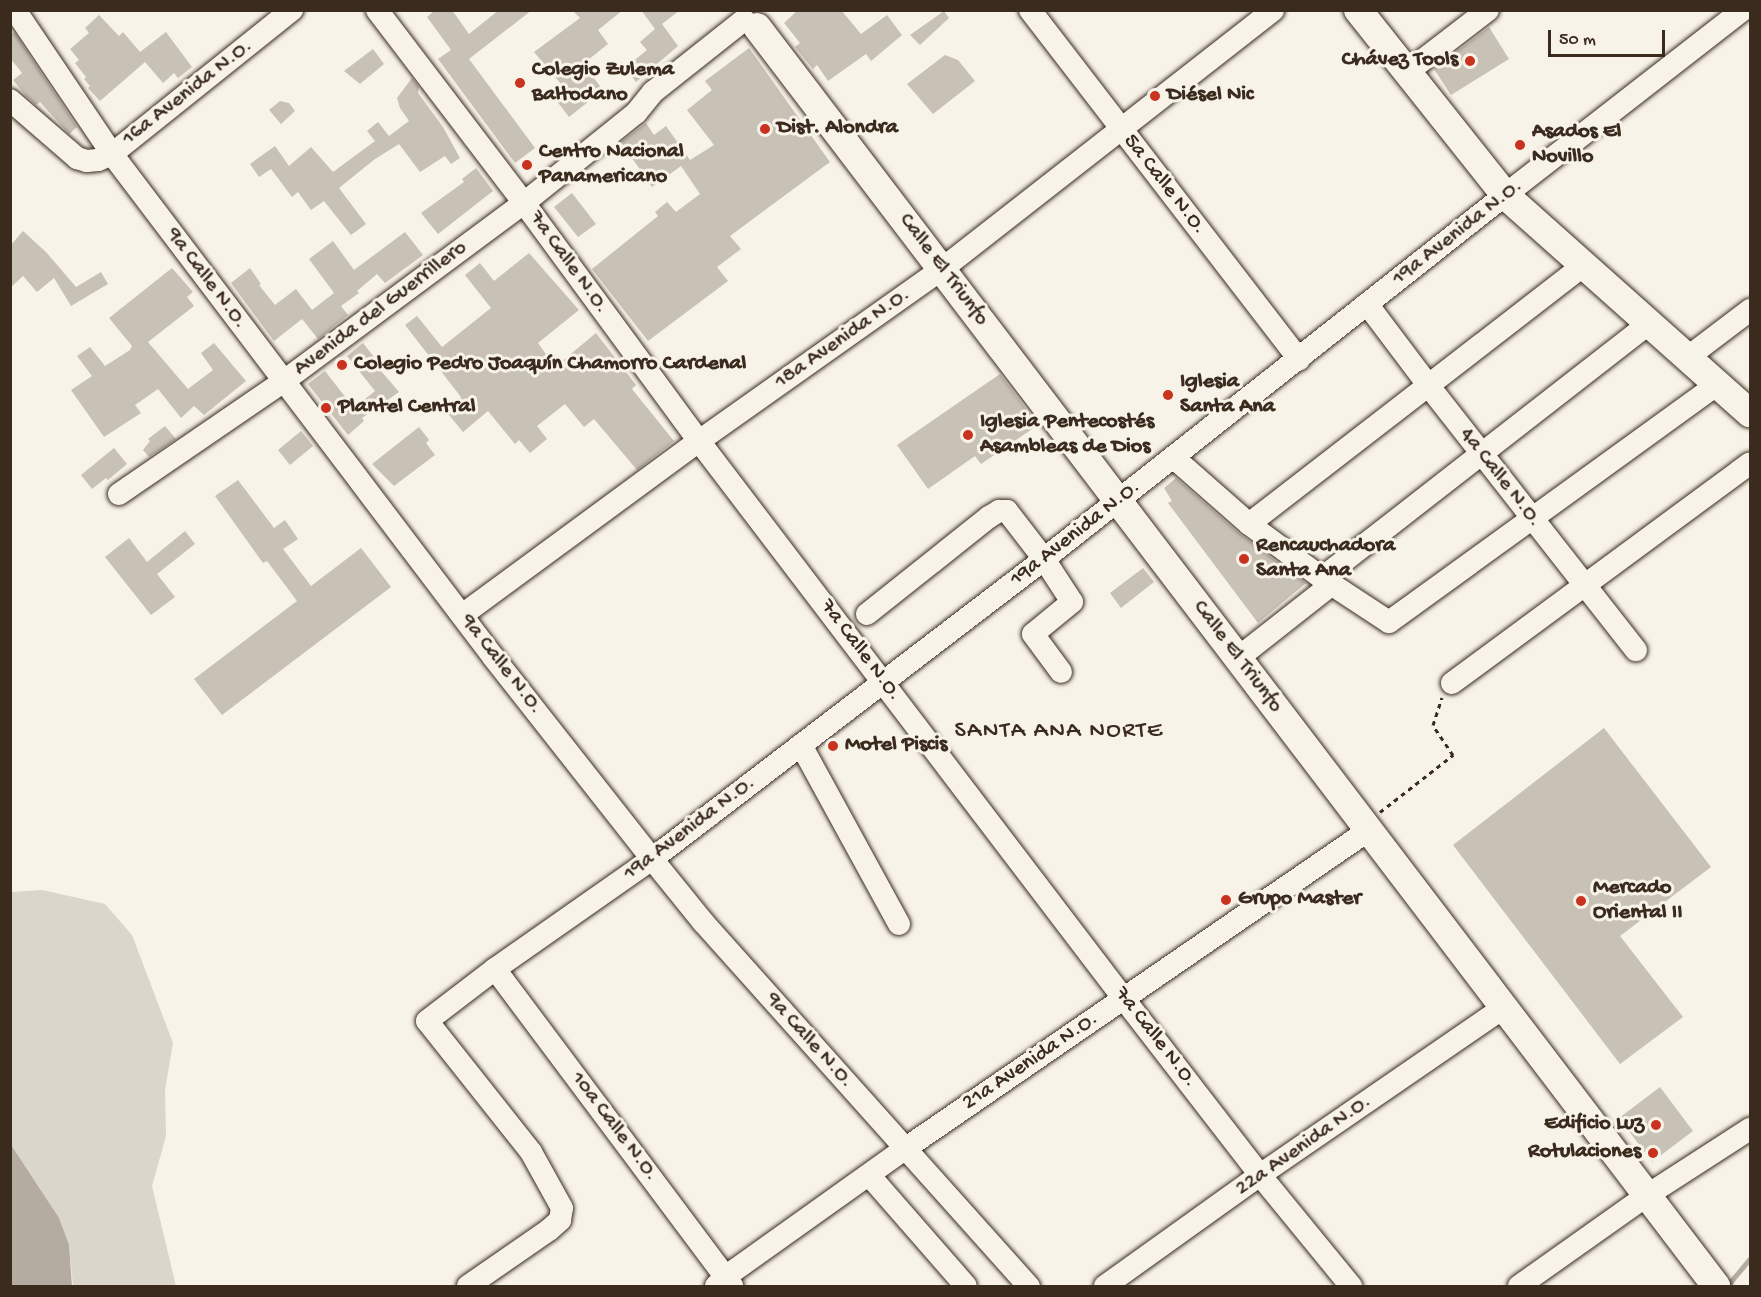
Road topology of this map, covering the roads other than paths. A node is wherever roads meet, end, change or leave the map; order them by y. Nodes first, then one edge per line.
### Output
1 (15, 10) edge
2 (292, 10) edge
3 (377, 10) edge
4 (1030, 10) edge
5 (1273, 10) edge
6 (1358, 10) edge
7 (1488, 10) edge
8 (1743, 10) edge
9 (752, 18) edge
10 (1406, 73) junction
11 (10, 100) edge
12 (1120, 130) junction
13 (112, 154) junction
14 (1505, 195) junction
15 (524, 203) junction
16 (1584, 265) junction
17 (942, 269) junction
18 (1368, 304) junction
19 (1750, 310) edge
20 (1649, 323) junction
21 (1688, 357) junction
22 (1299, 359) junction
23 (284, 381) junction
24 (1718, 384) junction
25 (1428, 385) junction
26 (1750, 413) edge
27 (699, 441) junction
28 (1482, 454) junction
29 (1174, 458) junction
30 (1750, 463) edge
31 (119, 494) dead end
32 (1119, 501) junction
33 (1533, 519) junction
34 (1249, 524) junction
35 (1044, 559) junction
36 (1327, 581) junction
37 (1585, 585) junction
38 (867, 614) dead end
39 (462, 615) junction
40 (1636, 650) dead end
41 (1238, 658) junction
42 (1061, 672) dead end
43 (884, 682) junction
44 (1452, 683) road end
45 (801, 745) junction
46 (1366, 827) junction
47 (652, 859) junction
48 (899, 924) dead end
49 (495, 969) junction
50 (1124, 999) junction
51 (1504, 1007) junction
52 (1750, 1129) edge
53 (906, 1148) junction
54 (869, 1174) junction
55 (1260, 1175) junction
56 (1646, 1196) junction
57 (724, 1283) edge
58 (1710, 1283) edge
59 (468, 1287) edge
60 (966, 1287) edge
61 (1029, 1287) edge
62 (1105, 1287) edge
63 (1351, 1287) edge
64 (1519, 1287) edge

1 - 13 street, 9a Calle N.O.
2 - 13 street, 16a Avenida N.O.
3 - 15 street, 7a Calle N.O.
4 - 12 street, 5a Calle N.O.
5 - 12 street, 18a Avenida N.O.
6 - 10 main road
7 - 10 street
8 - 14 street, 19a Avenida N.O.
9 - 15 street, Avenida del Guerrillero
9 - 17 main road, Calle El Triunfo
10 - 14 main road
11 - 13 street, 16a Avenida N.O.
12 - 17 street, 18a Avenida N.O.
12 - 22 street, 5a Calle N.O.
13 - 23 street, 9a Calle N.O.
14 - 16 main road
14 - 18 street, 19a Avenida N.O.
15 - 23 street, Avenida del Guerrillero
15 - 27 street, 7a Calle N.O.
16 - 20 main road
16 - 25 street
17 - 27 street, 18a Avenida N.O.
17 - 32 main road, Calle El Triunfo
18 - 22 street, 19a Avenida N.O.
18 - 25 street, 4a Calle N.O.
19 - 21 street
20 - 21 main road
20 - 28 street
21 - 24 main road
22 - 29 street, 19a Avenida N.O.
23 - 31 street, Avenida del Guerrillero
23 - 39 street, 9a Calle N.O.
24 - 26 main road
24 - 33 street
25 - 28 street, 4a Calle N.O.
25 - 34 street
27 - 39 street, 18a Avenida N.O.
27 - 43 street, 7a Calle N.O.
28 - 33 street, 4a Calle N.O.
28 - 36 street
29 - 32 street, 19a Avenida N.O.
29 - 34 street
30 - 37 street
32 - 35 street, 19a Avenida N.O.
32 - 41 main road, Calle El Triunfo
33 - 36 street
33 - 37 street, 4a Calle N.O.
34 - 36 street
35 - 38 street
35 - 42 street
35 - 43 street, 19a Avenida N.O.
36 - 41 street
37 - 40 street, 4a Calle N.O.
37 - 44 street
39 - 47 street, 9a Calle N.O.
41 - 46 main road, Calle El Triunfo
43 - 45 street, 19a Avenida N.O.
43 - 50 street, 7a Calle N.O.
45 - 47 street, 19a Avenida N.O.
45 - 48 street
46 - 50 street, 21a Avenida N.O.
46 - 51 main road, Calle El Triunfo
47 - 49 street, 19a Avenida N.O.
47 - 53 street, 9a Calle N.O.
49 - 57 street, 10a Calle N.O.
49 - 59 street, 19a Avenida N.O.
50 - 53 street, 21a Avenida N.O.
50 - 55 street, 7a Calle N.O.
51 - 55 street, 22a Avenida N.O.
51 - 56 main road, Calle El Triunfo
52 - 56 street
53 - 54 street, 21a Avenida N.O.
53 - 61 street, 9a Calle N.O.
54 - 57 street, 21a Avenida N.O.
54 - 60 street
55 - 62 street, 22a Avenida N.O.
55 - 63 street, 7a Calle N.O.
56 - 58 main road, Calle El Triunfo
56 - 64 street

